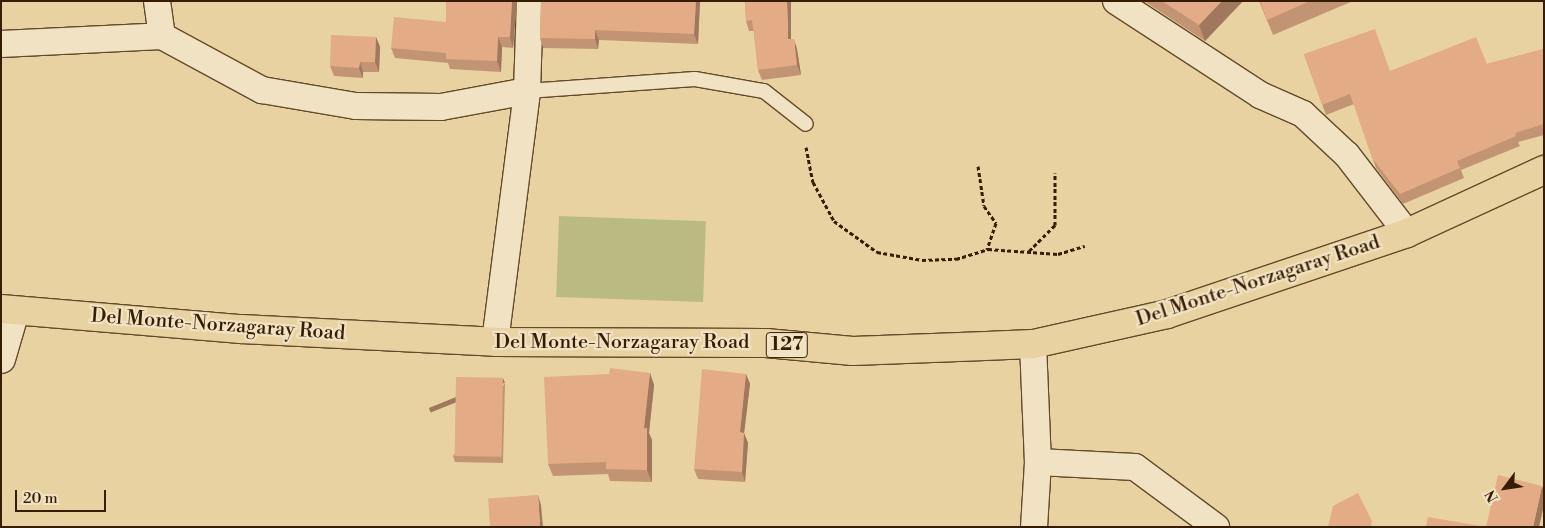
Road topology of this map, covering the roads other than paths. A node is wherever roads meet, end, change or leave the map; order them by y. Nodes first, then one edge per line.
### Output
1 (156, 1) edge
2 (530, 1) edge
3 (1116, 1) edge
4 (162, 36) junction
5 (1, 44) edge
6 (527, 92) junction
7 (806, 124) road end
8 (1544, 170) edge
9 (1407, 233) junction
10 (8, 310) edge
11 (494, 342) junction
12 (1033, 344) junction
13 (1, 359) edge
14 (1038, 462) junction
15 (1034, 527) edge
16 (1216, 527) edge

1 - 4 street
2 - 6 street
3 - 9 street
4 - 5 street
4 - 6 street
6 - 7 lane
6 - 11 street
8 - 9 main road, Del Monte-Norzagaray Road / 127
9 - 12 main road, Del Monte-Norzagaray Road / 127
10 - 11 main road, Del Monte-Norzagaray Road / 127
10 - 13 street
11 - 12 main road, Del Monte-Norzagaray Road / 127
12 - 14 street
14 - 15 street
14 - 16 street

